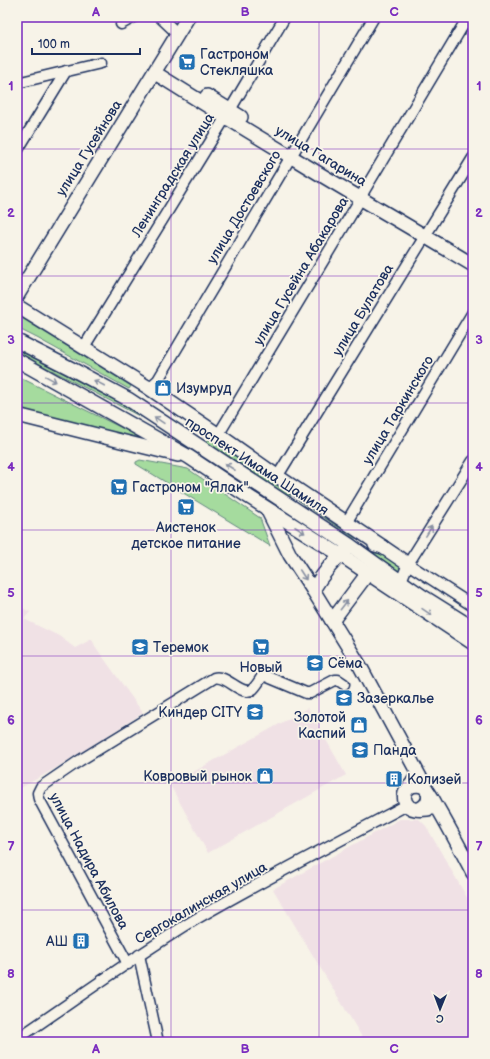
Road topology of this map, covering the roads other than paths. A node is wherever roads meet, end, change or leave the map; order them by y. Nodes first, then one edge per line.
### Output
1 (134, 17) edge
2 (160, 17) edge
3 (188, 17) edge
4 (285, 17) edge
5 (374, 17) edge
6 (468, 17) edge
7 (121, 24) dead end
8 (178, 34) junction
9 (101, 63) dead end
10 (157, 69) junction
11 (66, 71) junction
12 (17, 83) edge
13 (228, 114) junction
14 (17, 150) edge
15 (292, 154) junction
16 (473, 158) edge
17 (362, 195) junction
18 (427, 233) junction
19 (473, 256) edge
20 (473, 265) edge
21 (17, 296) edge
22 (17, 306) edge
23 (473, 312) edge
24 (17, 341) edge
25 (84, 347) junction
26 (17, 360) edge
27 (148, 388) junction
28 (128, 399) junction
29 (17, 415) edge
30 (217, 434) junction
31 (191, 442) junction
32 (154, 443) junction
33 (473, 461) edge
34 (282, 480) junction
35 (267, 509) junction
36 (302, 514) junction
37 (346, 523) junction
38 (331, 533) junction
39 (383, 547) junction
40 (346, 550) junction
41 (408, 564) junction
42 (368, 573) junction
43 (401, 581) junction
44 (313, 590) junction
45 (473, 606) edge
46 (332, 621) junction
47 (473, 628) edge
48 (473, 643) edge
49 (344, 684) dead end
50 (414, 766) junction
51 (409, 787) junction
52 (428, 792) junction
53 (413, 807) junction
54 (440, 811) junction
55 (473, 873) edge
56 (139, 955) junction
57 (128, 964) junction
58 (17, 1039) edge
59 (158, 1042) edge

1 - 7 street
2 - 8 street
3 - 8 main road, улица Гусейнова
4 - 13 street, Ленинградская улица
5 - 15 street, улица Достоевского
6 - 17 street, улица Гусейна Абакарова
8 - 10 main road, улица Гусейнова
9 - 11 street
10 - 13 main road, улица Гагарина
10 - 21 main road, улица Гусейнова
11 - 12 street
11 - 14 street
13 - 15 main road, улица Гагарина
13 - 25 street, Ленинградская улица
15 - 17 main road, улица Гагарина
15 - 27 street, улица Достоевского
16 - 18 street, улица Булатова
17 - 18 main road, улица Гагарина
17 - 30 street, улица Гусейна Абакарова
18 - 19 main road, улица Гагарина
18 - 20 main road, улица Гагарина
18 - 34 street, улица Булатова
22 - 25 main road, проспект Имама Шамиля
23 - 37 street, улица Таркинского
28 -> 24 main road, проспект Имама Шамиля
25 - 27 main road, проспект Имама Шамиля
26 -> 32 main road, проспект Имама Шамиля
27 - 28 main road
27 - 30 main road, проспект Имама Шамиля
31 -> 28 main road, проспект Имама Шамиля
29 - 32 main road, проспект Имама Шамиля
30 - 31 main road
30 - 34 main road, проспект Имама Шамиля
36 -> 31 main road, проспект Имама Шамиля
32 - 35 main road, проспект Имама Шамиля
41 -> 33 street
34 - 36 main road
34 - 37 main road, проспект Имама Шамиля
35 -> 40 main road, проспект Имама Шамиля
35 -> 44 main road
36 - 38 main road, проспект Имама Шамиля
37 - 39 main road, проспект Имама Шамиля
38 - 39 main road
38 - 40 main road, проспект Имама Шамиля
39 - 41 main road, проспект Имама Шамиля
40 - 42 main road, проспект Имама Шамиля
40 - 43 main road, проспект Имама Шамиля
40 - 44 main road
41 - 43 street
41 - 45 street
46 -> 42 main road
42 -> 48 main road, проспект Имама Шамиля
43 - 47 main road, проспект Имама Шамиля
44 - 46 main road
46 - 50 main road
49 - 57 street, улица Надира Абилова
50 - 51 main road
50 - 52 main road
51 - 52 main road
51 - 53 main road
52 - 53 main road
52 - 54 main road
53 - 54 main road
53 - 56 street, Сергокалинская улица
54 - 55 main road
56 - 57 street, Сергокалинская улица
56 - 59 street
57 - 58 street, Сергокалинская улица

